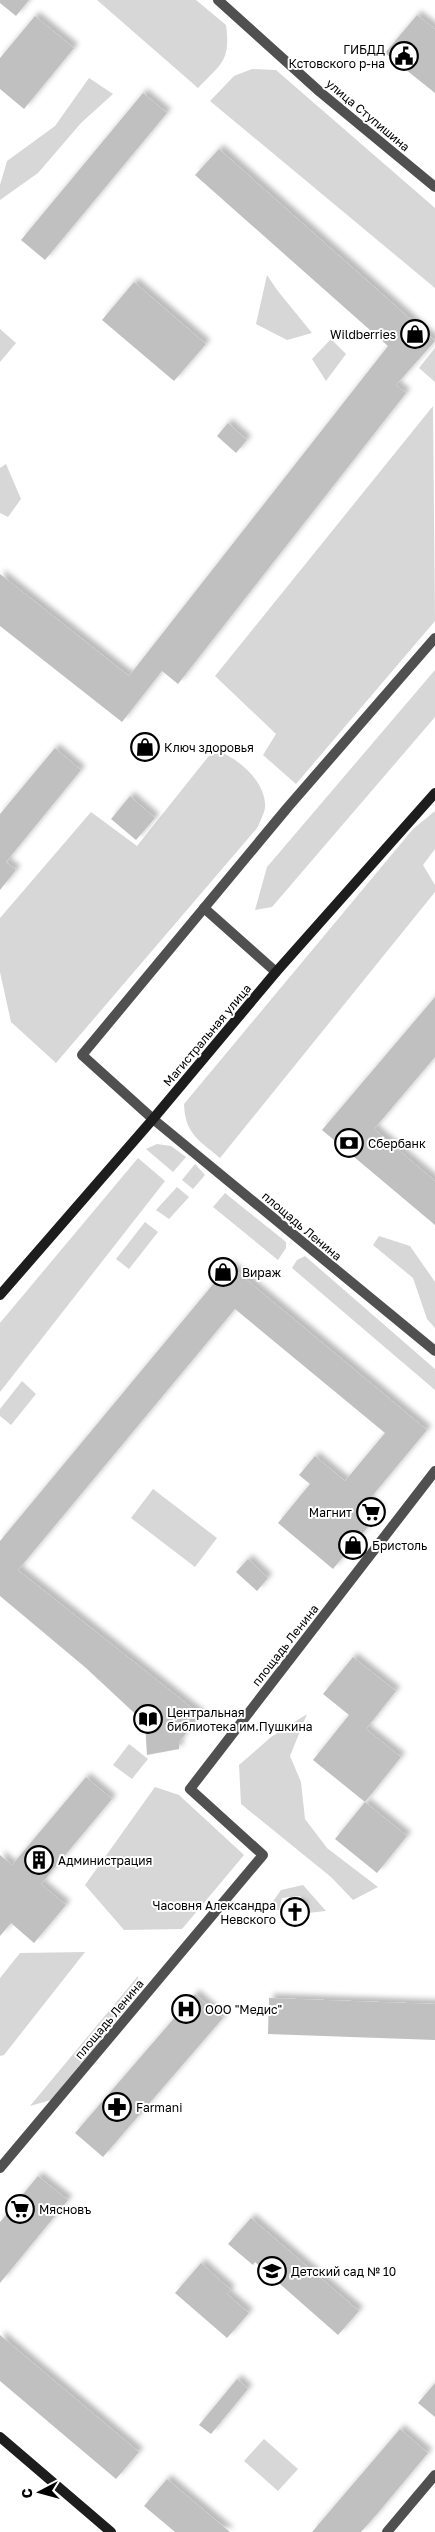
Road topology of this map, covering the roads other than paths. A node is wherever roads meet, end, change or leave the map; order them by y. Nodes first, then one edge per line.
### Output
1 (218, 0) edge
2 (435, 187) edge
3 (435, 638) edge
4 (435, 793) edge
5 (204, 908) junction
6 (276, 972) junction
7 (153, 1119) junction
8 (0, 1295) edge
9 (435, 1351) edge
10 (435, 1471) edge
11 (0, 2168) edge
12 (0, 2438) edge
13 (435, 2475) edge
14 (111, 2532) edge
15 (387, 2532) edge

1 - 2 street, улица Ступишина
3 - 5 street
4 - 6 main road, Магистральная улица
5 - 6 street
5 - 7 street, площадь Ленина
6 - 7 main road, Магистральная улица
7 - 8 main road, Магистральная улица
7 - 9 street, площадь Ленина
10 - 11 street, площадь Ленина
12 - 14 main road
13 - 15 street

